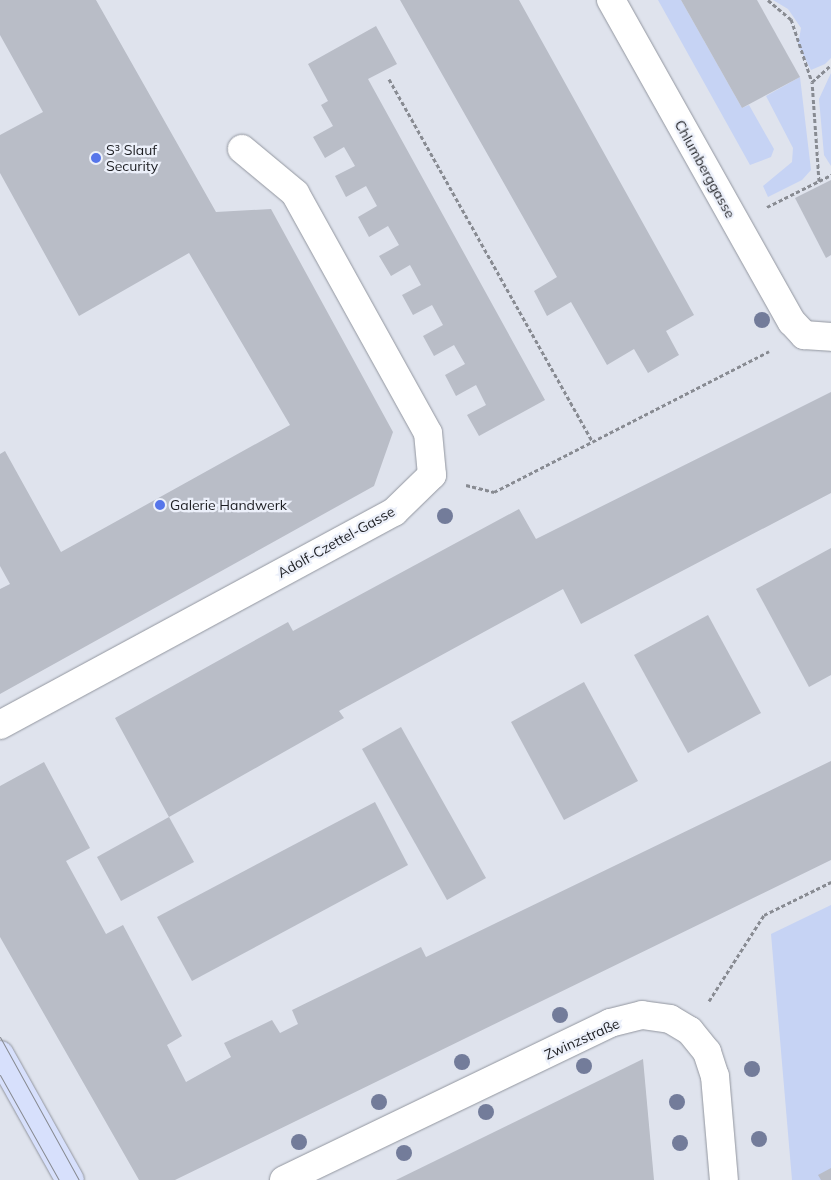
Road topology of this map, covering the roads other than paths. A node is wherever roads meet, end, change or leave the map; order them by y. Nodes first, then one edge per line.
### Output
1 (610, 0) edge
2 (242, 149) dead end
3 (831, 337) edge
4 (0, 725) edge
5 (0, 1056) edge
6 (70, 1180) edge
7 (284, 1180) edge
8 (724, 1180) edge

1 - 3 street, Chlumberggasse
2 - 4 street, Adolf-Czettel-Gasse
5 - 6 street
7 - 8 street, Zwinzstraße

